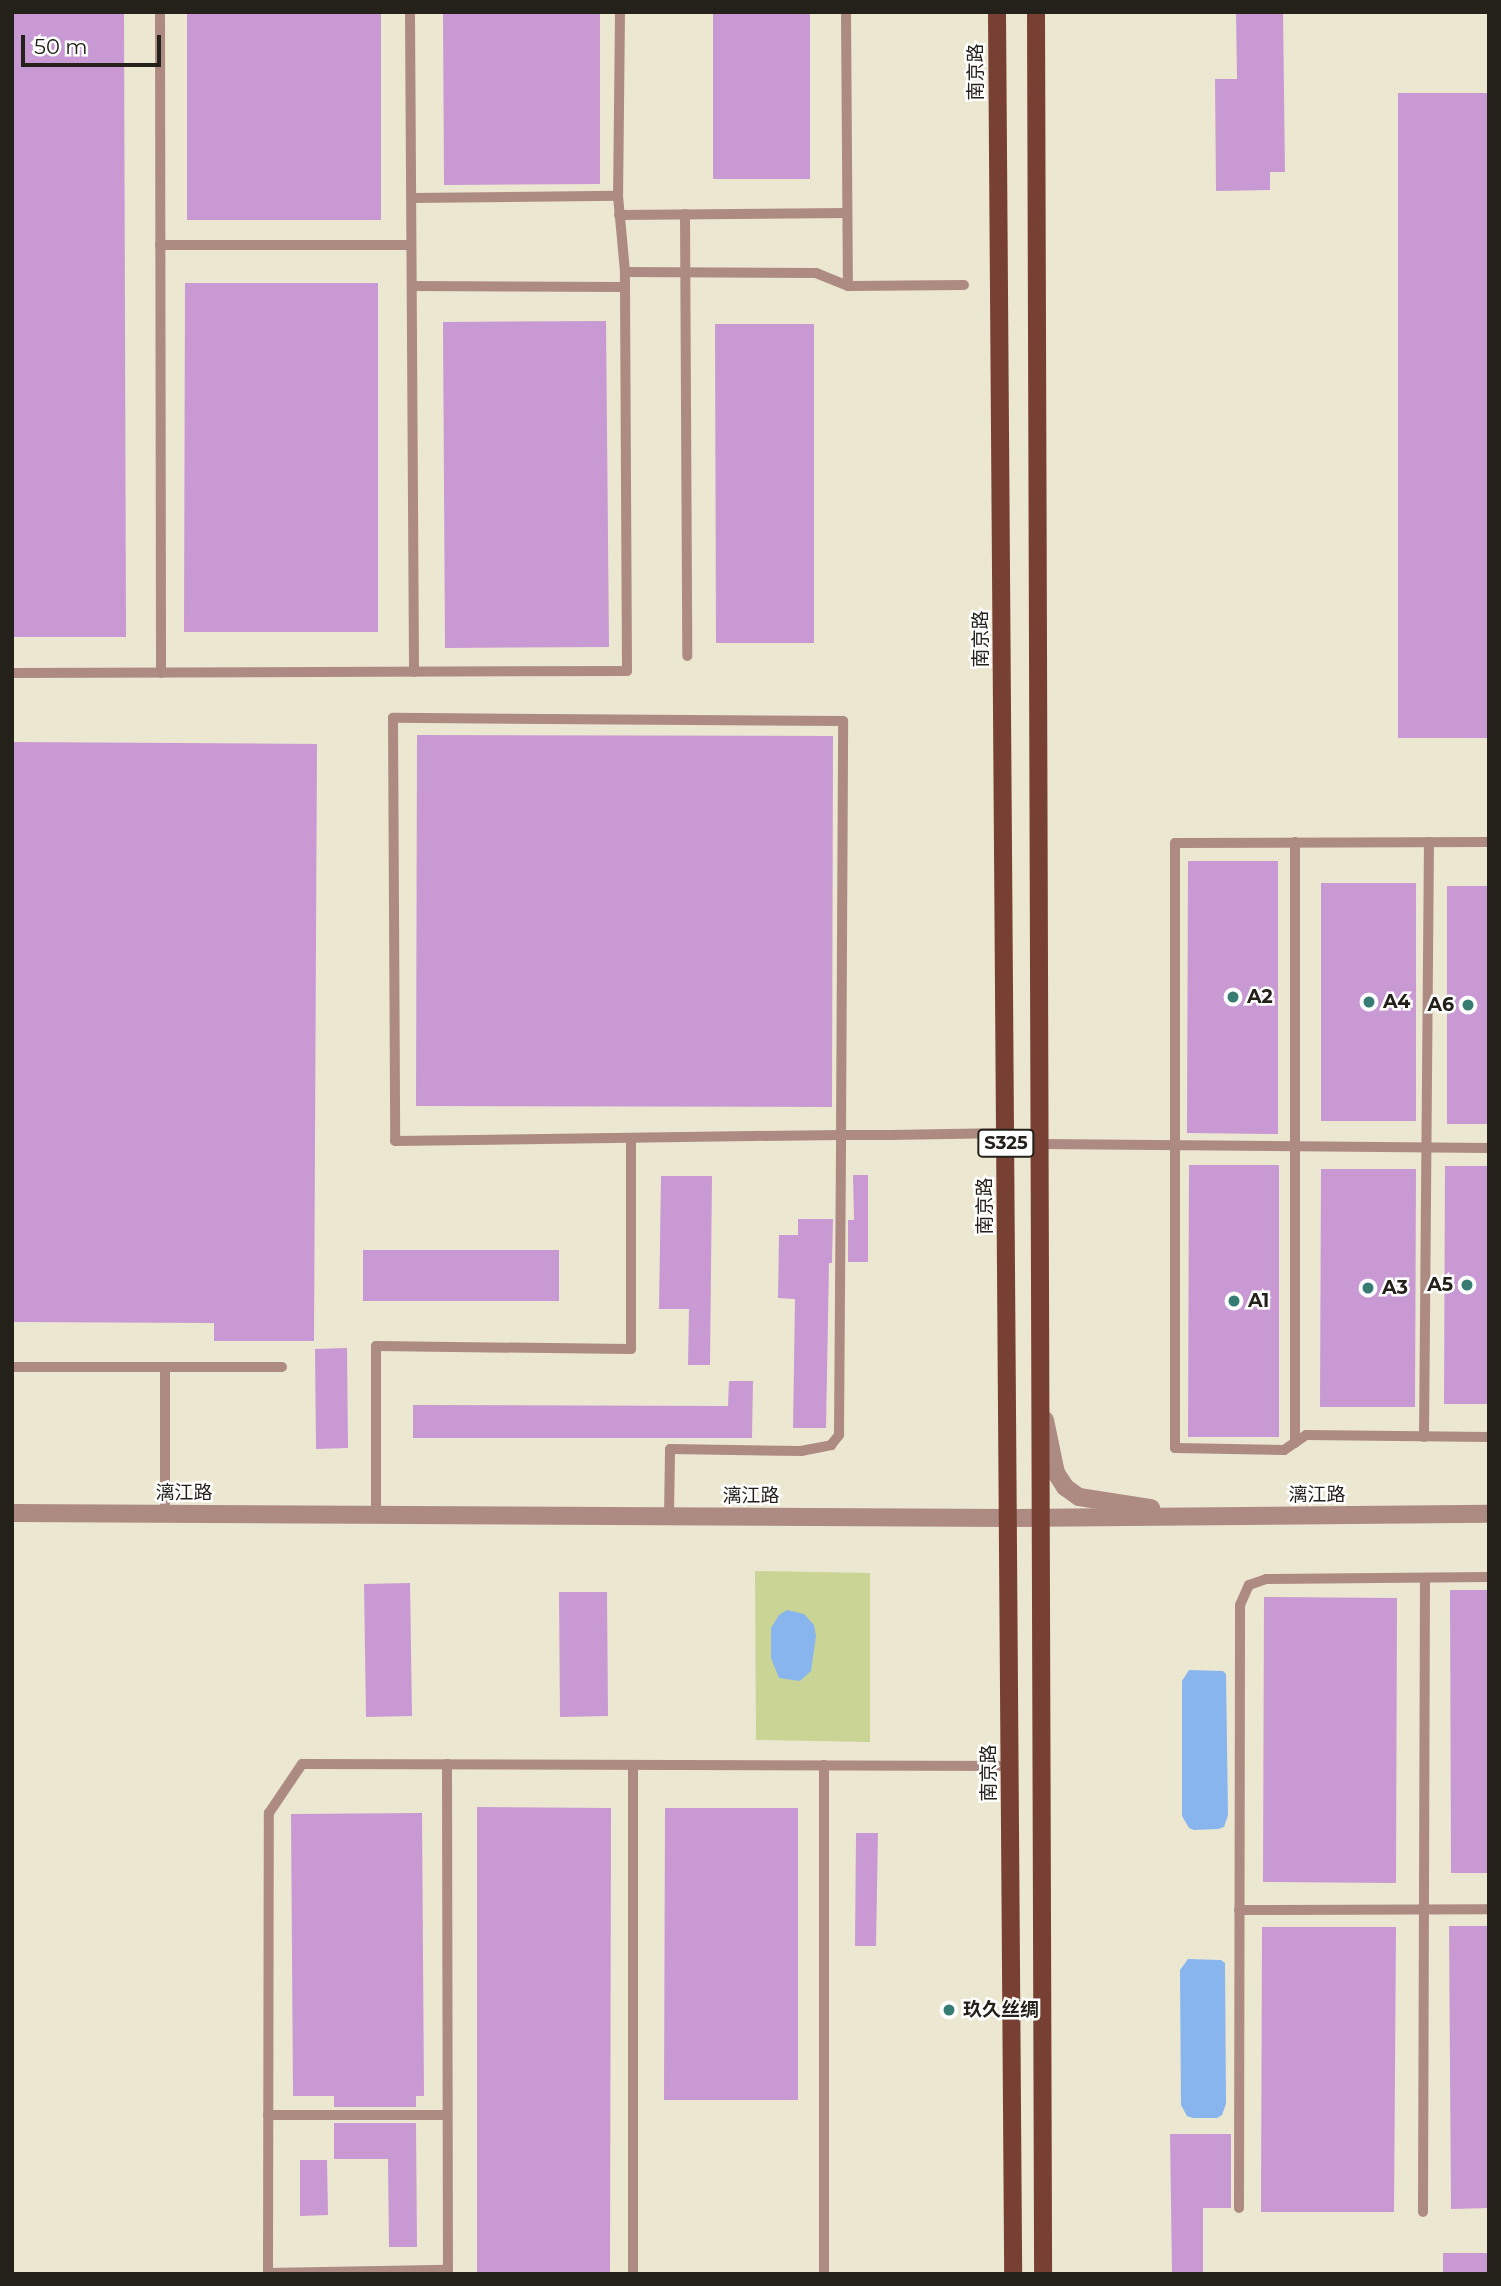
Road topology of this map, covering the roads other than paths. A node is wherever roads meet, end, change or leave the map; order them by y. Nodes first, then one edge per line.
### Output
1 (160, 12) edge
2 (410, 12) edge
3 (620, 12) edge
4 (846, 12) edge
5 (997, 12) edge
6 (1036, 12) edge
7 (618, 196) junction
8 (411, 198) junction
9 (847, 213) junction
10 (685, 214) junction
11 (620, 215) junction
12 (160, 245) junction
13 (411, 245) junction
14 (625, 272) junction
15 (685, 272) junction
16 (964, 285) dead end
17 (412, 286) junction
18 (848, 286) junction
19 (625, 287) junction
20 (687, 656) dead end
21 (414, 672) junction
22 (12, 673) edge
23 (161, 673) junction
24 (1295, 842) junction
25 (1429, 842) junction
26 (1489, 842) edge
27 (1006, 1133) junction
28 (841, 1135) junction
29 (631, 1138) junction
30 (1041, 1144) junction
31 (1175, 1145) junction
32 (1295, 1146) junction
33 (1427, 1147) junction
34 (1489, 1148) edge
35 (12, 1367) edge
36 (165, 1367) junction
37 (282, 1367) dead end
38 (1042, 1406) junction
39 (1424, 1437) junction
40 (1489, 1437) edge
41 (1295, 1443) junction
42 (12, 1513) edge
43 (165, 1514) junction
44 (1489, 1514) edge
45 (376, 1515) junction
46 (669, 1516) junction
47 (1227, 1517) junction
48 (1009, 1518) junction
49 (1043, 1518) junction
50 (1489, 1577) edge
51 (1425, 1578) junction
52 (447, 1764) junction
53 (634, 1765) junction
54 (824, 1765) junction
55 (1010, 1766) junction
56 (1424, 1909) junction
57 (1489, 1909) edge
58 (1239, 1910) junction
59 (268, 2115) junction
60 (447, 2116) junction
61 (1238, 2208) dead end
62 (1423, 2212) dead end
63 (448, 2272) edge
64 (268, 2273) edge
65 (633, 2274) edge
66 (824, 2274) edge
67 (1013, 2274) edge
68 (1043, 2274) edge

1 - 12 lane
2 - 8 lane
3 - 7 lane
4 - 9 lane
5 - 27 main road, 南京路 / S325
6 - 30 main road, S325
7 - 8 lane
7 - 11 lane
8 - 13 lane
9 - 10 lane
9 - 18 lane
10 - 11 lane
10 - 15 lane
11 - 14 lane
12 - 13 lane
12 - 23 lane
13 - 17 lane
14 - 15 lane
14 - 19 lane
15 - 18 lane
15 - 20 lane
16 - 18 lane
17 - 19 lane
17 - 21 lane
19 - 21 lane
21 - 23 lane
22 - 23 lane
24 - 25 lane
24 - 31 lane
24 - 32 lane
25 - 26 lane
25 - 33 lane
27 - 28 lane
27 - 48 main road, 南京路 / S325
28 - 29 lane
28 - 29 lane
28 - 46 lane
29 - 45 lane
30 - 31 lane
30 - 38 main road, S325
31 - 32 lane
31 - 41 lane
32 - 33 lane
32 - 41 lane
33 - 34 lane
33 - 39 lane
35 - 36 lane
36 - 37 lane
36 - 43 lane
38 - 47 street
38 - 49 main road, S325
39 - 40 lane
39 - 41 lane
42 - 43 street, 漓江路
43 - 45 street, 漓江路
44 - 47 street, 漓江路
45 - 46 street, 漓江路
46 - 48 street, 漓江路
47 - 49 street, 漓江路
48 - 49 street, 漓江路
48 - 55 main road, 南京路 / S325
49 - 68 main road, S325
50 - 51 lane
51 - 56 lane
51 - 58 lane
52 - 53 lane
52 - 59 lane
52 - 60 lane
53 - 54 lane
53 - 65 lane
54 - 55 lane
54 - 66 lane
55 - 67 main road, 南京路 / S325
56 - 57 lane
56 - 58 lane
56 - 62 lane
58 - 61 lane
59 - 60 lane
59 - 64 lane
60 - 63 lane
63 - 64 lane

